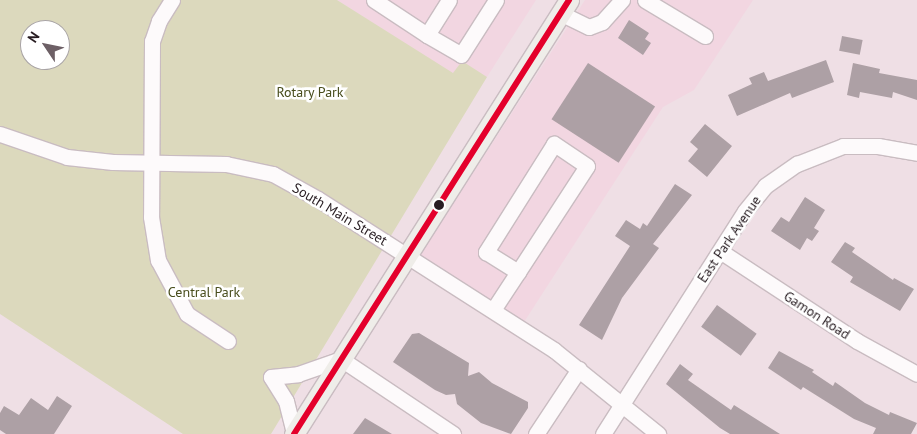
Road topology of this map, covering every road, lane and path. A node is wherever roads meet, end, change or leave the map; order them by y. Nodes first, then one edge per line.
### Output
1 (172, 0) edge
2 (374, 0) edge
3 (449, 0) edge
4 (496, 0) edge
5 (622, 0) edge
6 (645, 0) edge
7 (565, 7) edge
8 (427, 35) junction
9 (705, 36) dead end
10 (0, 134) edge
11 (917, 153) edge
12 (153, 162) junction
13 (720, 251) junction
14 (407, 256) junction
15 (518, 272) junction
16 (493, 310) junction
17 (228, 341) dead end
18 (341, 358) junction
19 (579, 369) junction
20 (917, 374) edge
21 (623, 405) junction
22 (294, 434) edge
23 (453, 434) edge
24 (536, 434) edge
25 (603, 434) edge
26 (658, 434) edge

1 - 12 street
2 - 8 street
3 - 8 street
4 - 8 street
5 - 7 street
6 - 9 street
7 - 14 main road
10 - 12 street, South Main Street
11 - 13 street, East Park Avenue
12 - 14 street, South Main Street
12 - 17 street
13 - 20 street, Gamon Road
13 - 21 street, East Park Avenue
14 - 16 street, South Main Street
14 - 18 main road
15 - 15 street
15 - 16 street
16 - 19 street, South Main Street
18 - 22 main road
18 - 22 street
18 - 23 street
19 - 21 street, South Main Street
19 - 24 street
21 - 25 street, East Park Avenue
21 - 26 street, South Main Street

